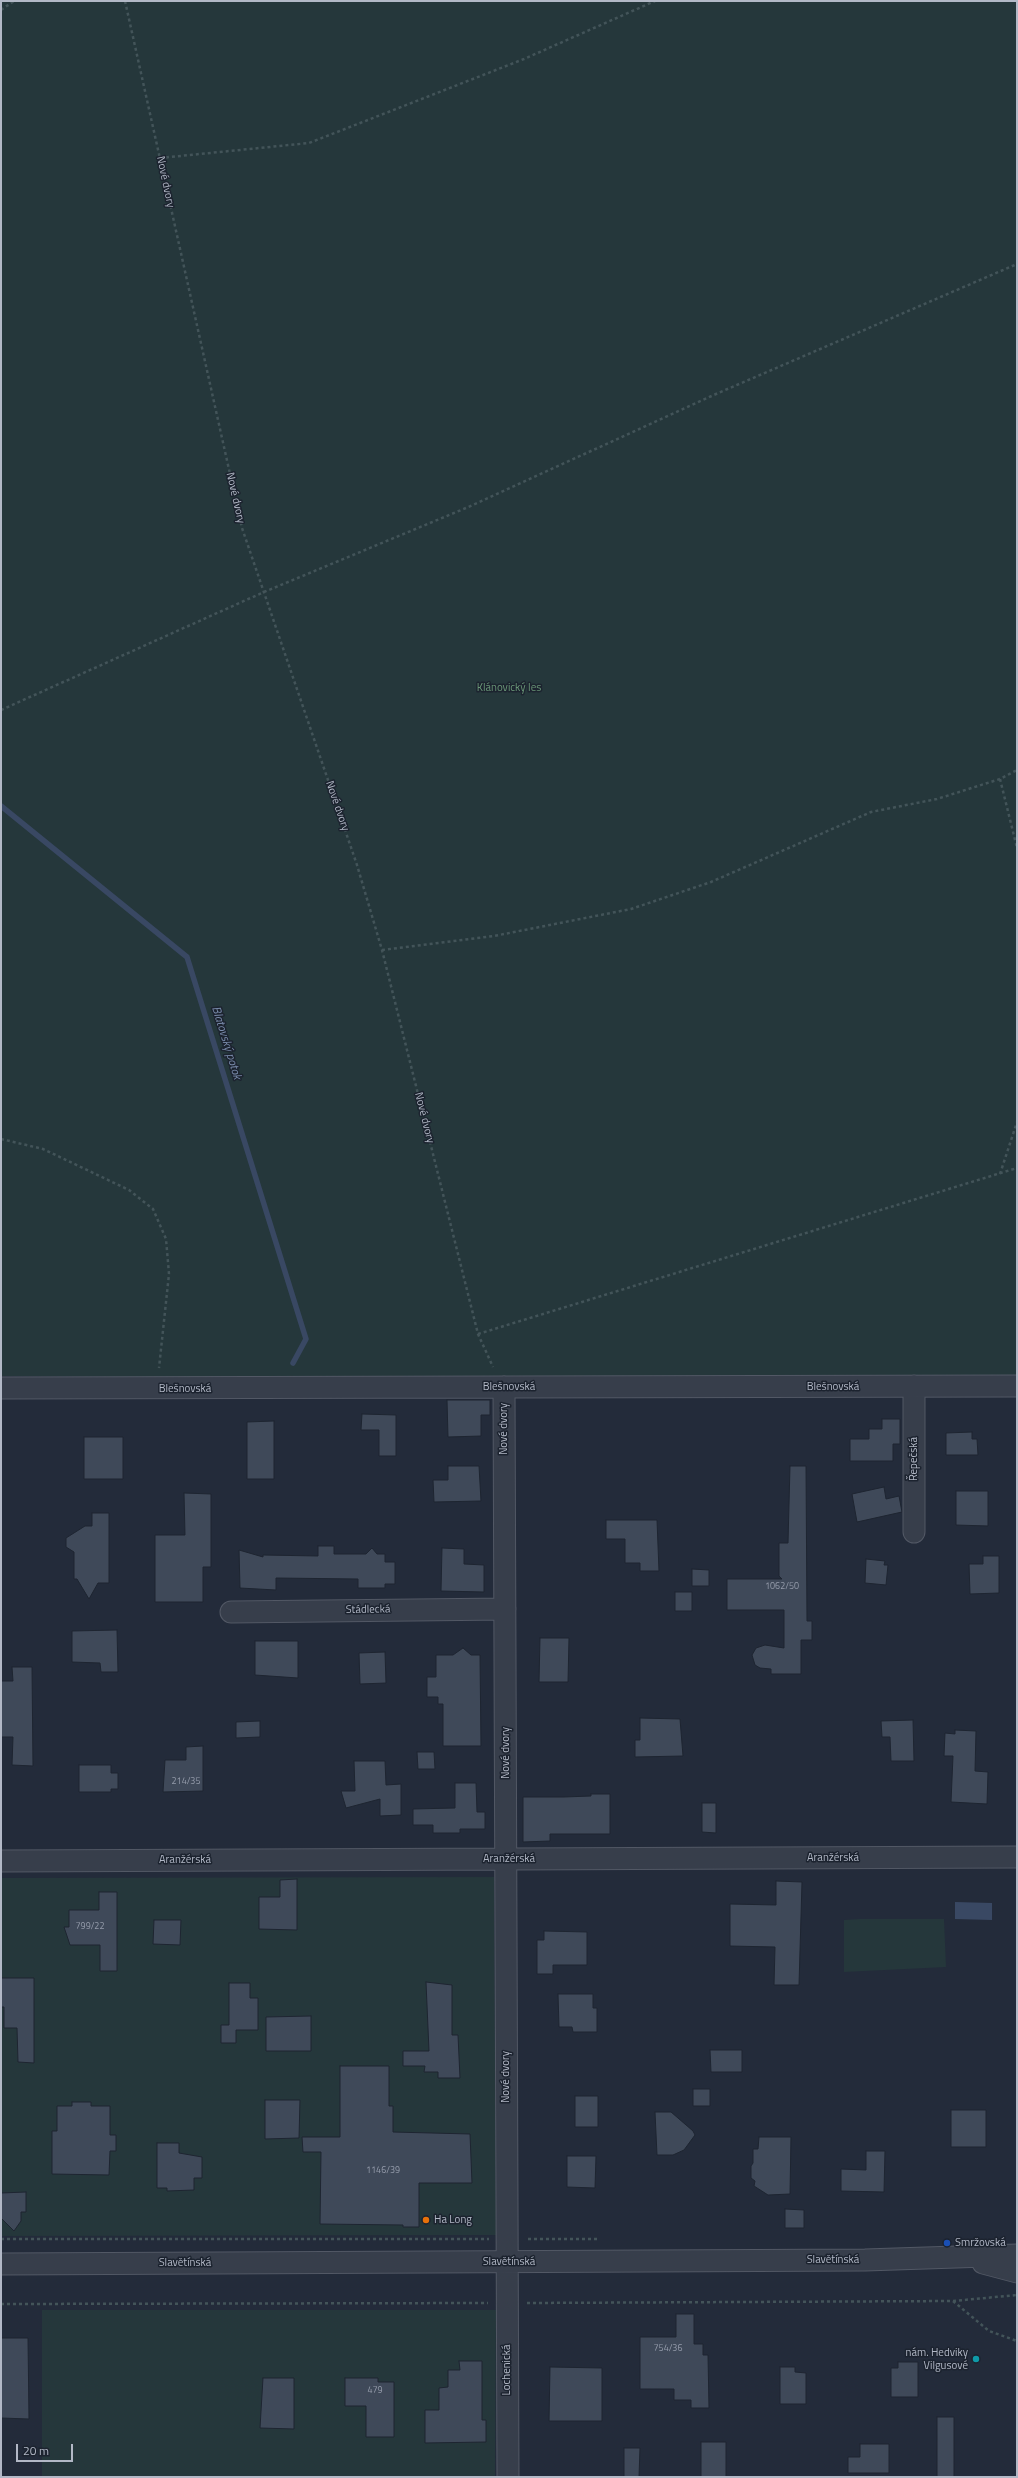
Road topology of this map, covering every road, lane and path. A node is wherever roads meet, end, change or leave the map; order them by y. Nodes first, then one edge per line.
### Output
1 (14, 1) edge
2 (125, 1) edge
3 (655, 1) edge
4 (1, 10) edge
5 (160, 158) junction
6 (1017, 264) edge
7 (264, 592) junction
8 (1, 710) edge
9 (1017, 770) edge
10 (1000, 779) junction
11 (1017, 848) edge
12 (382, 950) junction
13 (1017, 1122) edge
14 (1, 1139) edge
15 (1017, 1168) edge
16 (1000, 1174) junction
17 (478, 1334) junction
18 (914, 1386) junction
19 (1017, 1386) edge
20 (504, 1387) junction
21 (1, 1388) edge
22 (158, 1389) junction
23 (914, 1532) dead end
24 (506, 1609) junction
25 (231, 1612) dead end
26 (1017, 1857) edge
27 (506, 1859) junction
28 (1, 1861) edge
29 (1017, 2255) edge
30 (963, 2257) junction
31 (506, 2262) junction
32 (1, 2264) edge
33 (1017, 2272) edge
34 (953, 2301) dead end
35 (1017, 2341) edge
36 (508, 2477) edge

1 - 4 path
2 - 5 path, Nové dvory
3 - 5 path
5 - 7 path, Nové dvory
6 - 7 path
7 - 8 path
7 - 12 path, Nové dvory
9 - 10 path
10 - 11 path
10 - 12 path
12 - 17 path, Nové dvory
13 - 16 path
14 - 22 path
15 - 16 path
16 - 17 path
17 - 20 path, Nové dvory
18 - 19 street, Blešnovská
18 - 20 street, Blešnovská
18 - 23 street, Řepečská
20 - 22 street, Blešnovská
20 - 24 street, Nové dvory
21 - 22 street, Blešnovská
24 - 25 street, Stádlecká
24 - 27 street, Nové dvory
26 - 27 street, Aranžérská
27 - 28 street, Aranžérská
27 - 31 street, Nové dvory
29 - 30 street, Slavětínská
30 - 31 street, Slavětínská
30 - 33 street
31 - 32 street, Slavětínská
31 - 36 street, Lochenická
34 - 35 path

